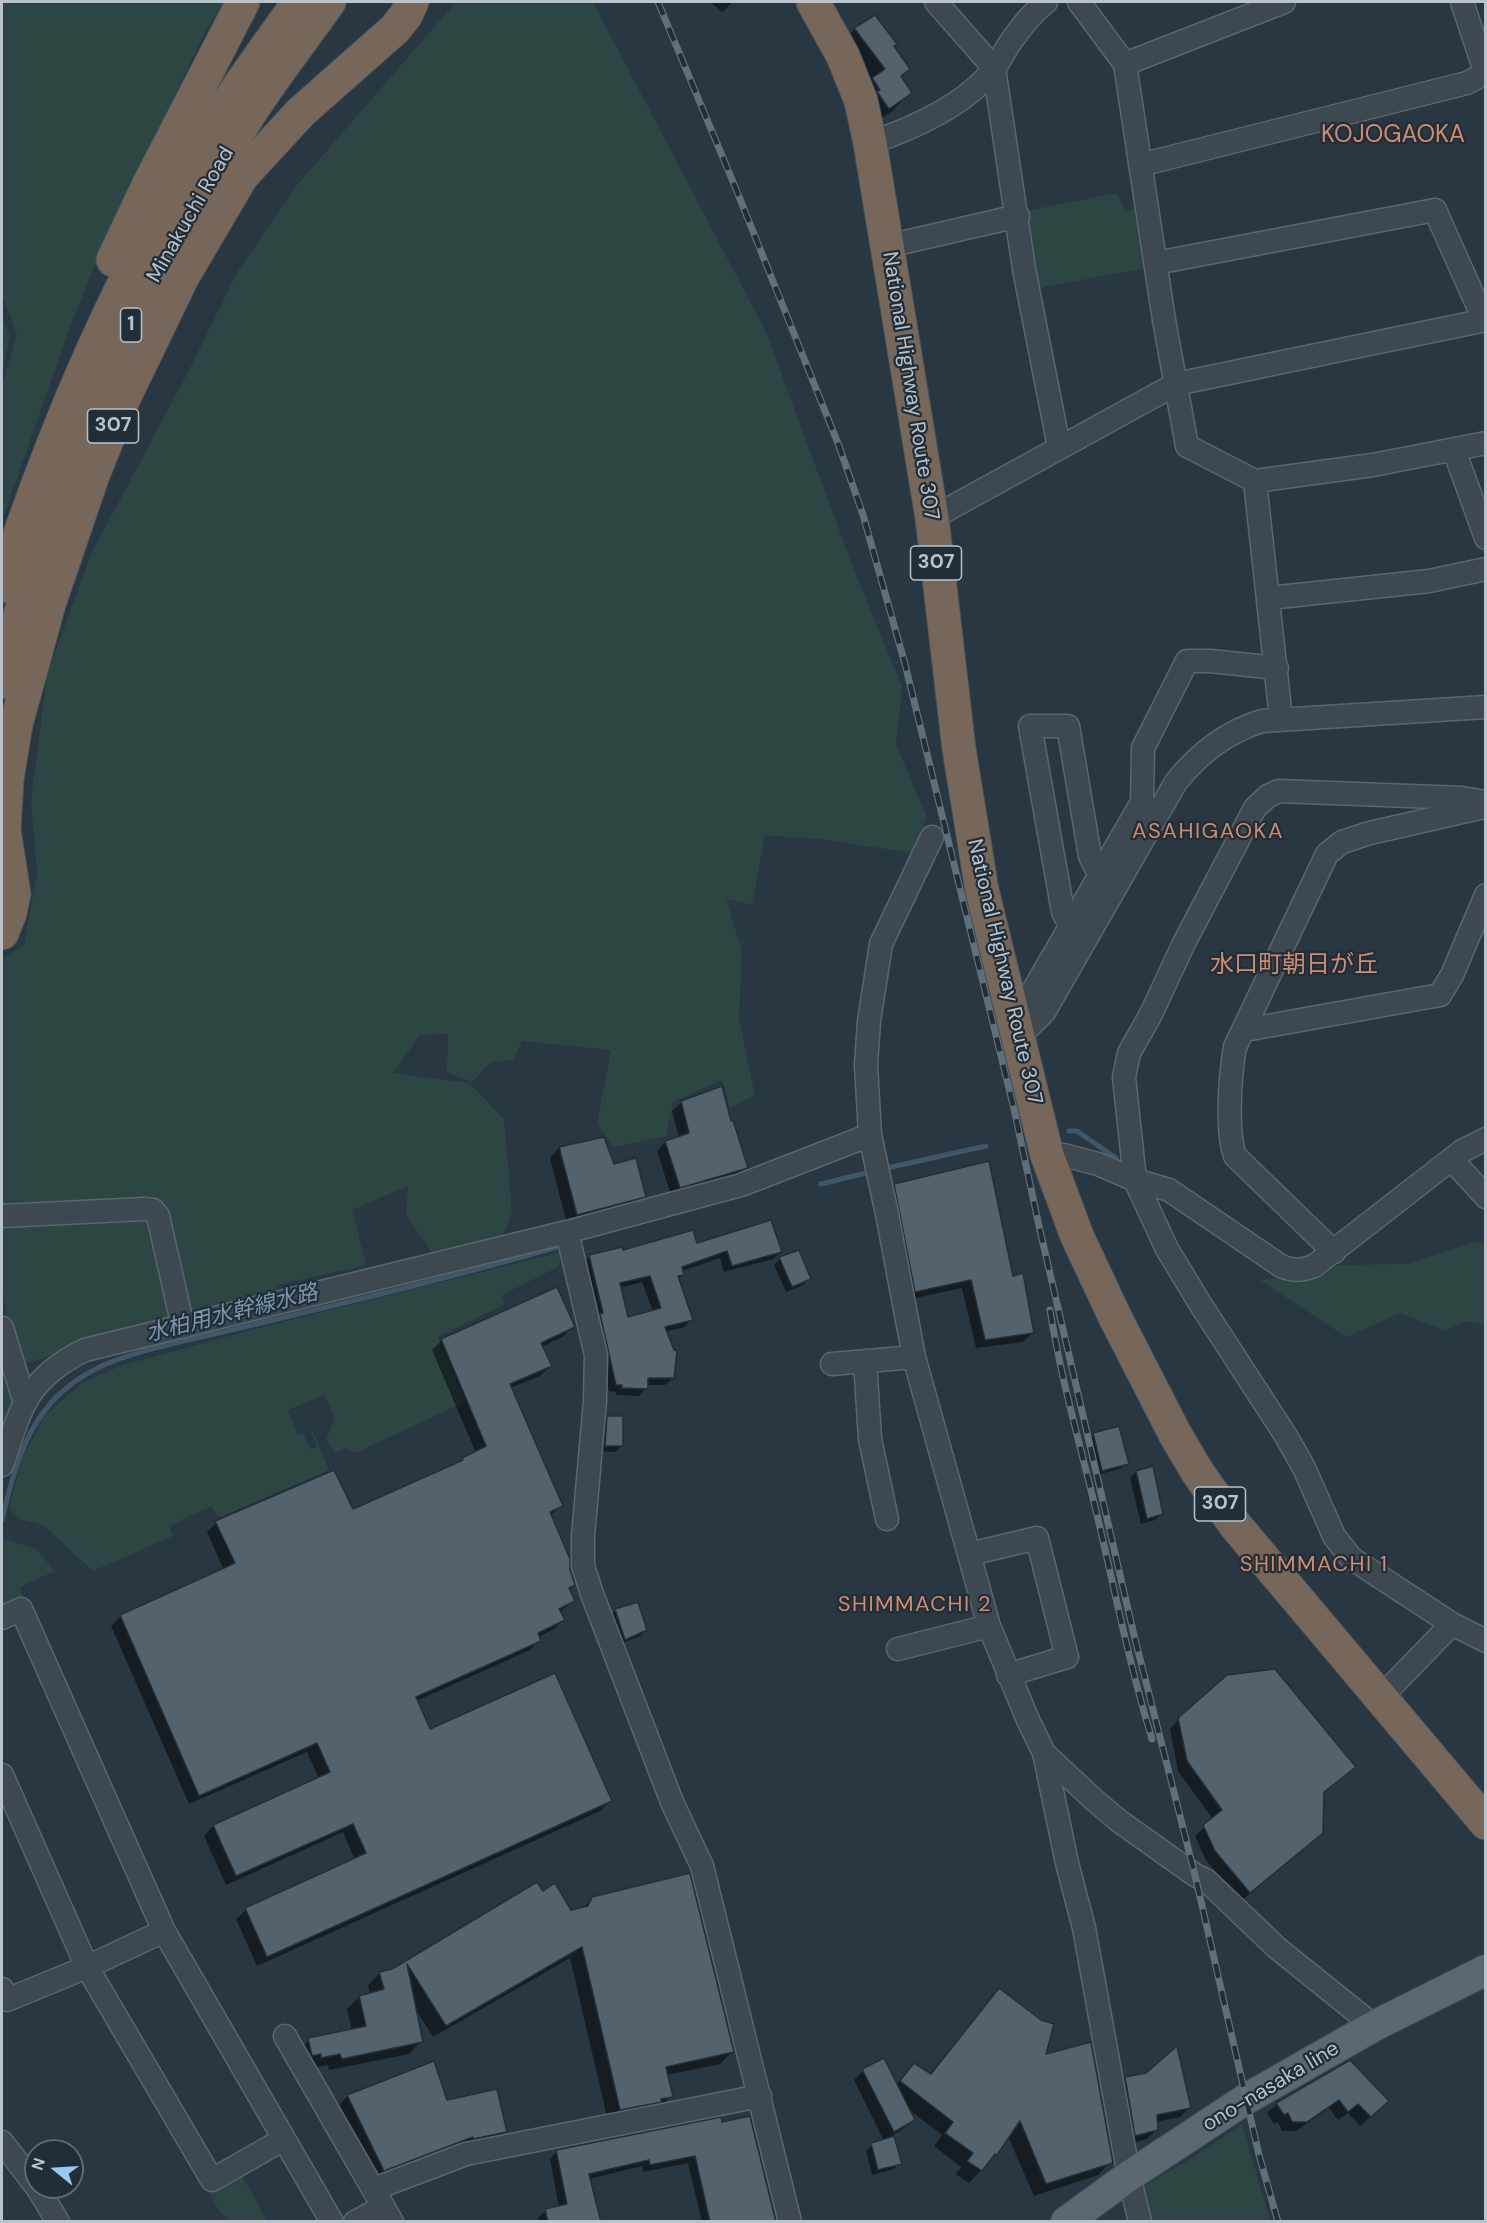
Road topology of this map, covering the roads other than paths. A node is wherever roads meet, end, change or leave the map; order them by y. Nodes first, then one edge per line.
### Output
1 (243, 2) edge
2 (299, 2) edge
3 (329, 2) edge
4 (412, 2) edge
5 (813, 2) edge
6 (936, 2) edge
7 (1046, 2) edge
8 (1079, 2) edge
9 (1284, 2) edge
10 (1462, 2) edge
11 (1125, 64) junction
12 (994, 68) junction
13 (1485, 73) edge
14 (870, 143) junction
15 (1140, 165) junction
16 (1018, 216) junction
17 (888, 246) junction
18 (1156, 263) junction
19 (1485, 320) edge
20 (1176, 384) junction
21 (55, 435) junction
22 (1485, 443) edge
23 (1059, 447) junction
24 (1454, 450) junction
25 (1256, 481) junction
26 (932, 518) junction
27 (1485, 538) edge
28 (1485, 569) edge
29 (2, 586) edge
30 (1269, 598) junction
31 (1277, 668) junction
32 (2, 682) edge
33 (1485, 707) edge
34 (1281, 719) junction
35 (1485, 802) edge
36 (1485, 807) edge
37 (932, 837) dead end
38 (1099, 874) junction
39 (1485, 895) edge
40 (1071, 927) junction
41 (2, 933) edge
42 (1245, 1030) junction
43 (1018, 1038) junction
44 (870, 1134) junction
45 (1485, 1139) edge
46 (1047, 1155) junction
47 (1452, 1160) junction
48 (1135, 1180) junction
49 (1485, 1197) edge
50 (2, 1216) edge
51 (567, 1232) junction
52 (1334, 1252) junction
53 (183, 1327) junction
54 (2, 1328) edge
55 (914, 1357) junction
56 (865, 1361) junction
57 (832, 1364) dead end
58 (25, 1403) junction
59 (2, 1465) edge
60 (887, 1519) dead end
61 (970, 1554) junction
62 (2, 1618) edge
63 (1452, 1623) junction
64 (989, 1626) junction
65 (1485, 1641) edge
66 (898, 1649) dead end
67 (1008, 1675) junction
68 (1381, 1696) junction
69 (1044, 1753) junction
70 (2, 1775) edge
71 (1485, 1823) edge
72 (164, 1931) junction
73 (87, 1967) junction
74 (1485, 1970) edge
75 (2, 1989) edge
76 (1374, 2026) junction
77 (285, 2036) dead end
78 (760, 2096) junction
79 (284, 2139) junction
80 (2, 2142) edge
81 (24, 2170) edge
82 (1129, 2176) junction
83 (44, 2199) edge
84 (383, 2206) edge
85 (58, 2222) edge
86 (332, 2222) edge
87 (355, 2222) edge
88 (790, 2222) edge
89 (1066, 2222) edge
90 (1140, 2222) edge

1 - 21 highway, 307
2 - 21 highway, Minakuchi Road / 1
3 - 32 highway, Minakuchi Road / 1
4 - 41 highway, 307
5 - 14 highway, National Highway Route 307 / 307
6 - 12 street
7 - 12 street
8 - 11 street
9 - 11 street
10 - 13 street
11 - 15 street
12 - 14 street
12 - 16 street
13 - 15 street
14 - 17 highway, National Highway Route 307 / 307
15 - 18 street
16 - 17 street
16 - 23 street
17 - 26 highway, National Highway Route 307 / 307
18 - 19 street
18 - 20 street
19 - 20 street
20 - 23 street
20 - 25 street
21 - 29 highway, Minakuchi Road / 1
22 - 24 street
23 - 26 street
24 - 25 street
24 - 27 street
25 - 30 street
26 - 43 highway, National Highway Route 307 / 307
28 - 30 street
30 - 31 street
31 - 34 street
31 - 38 street
33 - 34 street
34 - 43 street
35 - 48 street
36 - 42 street
37 - 44 street
38 - 40 street
38 - 40 street
39 - 42 street
40 - 43 street
42 - 52 street
43 - 46 highway, National Highway Route 307 / 307
44 - 51 street
44 - 55 street
45 - 47 street
46 - 48 street
46 - 68 highway, National Highway Route 307 / 307
47 - 49 street
47 - 52 street
48 - 52 street
48 - 63 street
50 - 53 street
51 - 53 street
51 - 78 street
53 - 58 street
54 - 58 street
55 - 56 street
55 - 61 street
56 - 57 street
56 - 60 street
58 - 59 street
61 - 64 street
61 - 67 street
62 - 72 street
63 - 65 street
63 - 68 street
64 - 66 street
64 - 67 street
67 - 69 street
68 - 71 highway, National Highway Route 307 / 307
69 - 76 street
69 - 82 street
70 - 73 street
72 - 73 street
72 - 79 street
73 - 75 street
73 - 79 street
74 - 76 main road, ono-nasaka line
76 - 82 main road, ono-nasaka line
77 - 84 street
78 - 84 street
78 - 88 street
79 - 86 street
80 - 81 street
82 - 89 main road, ono-nasaka line
82 - 90 street
83 - 85 street
84 - 87 street

